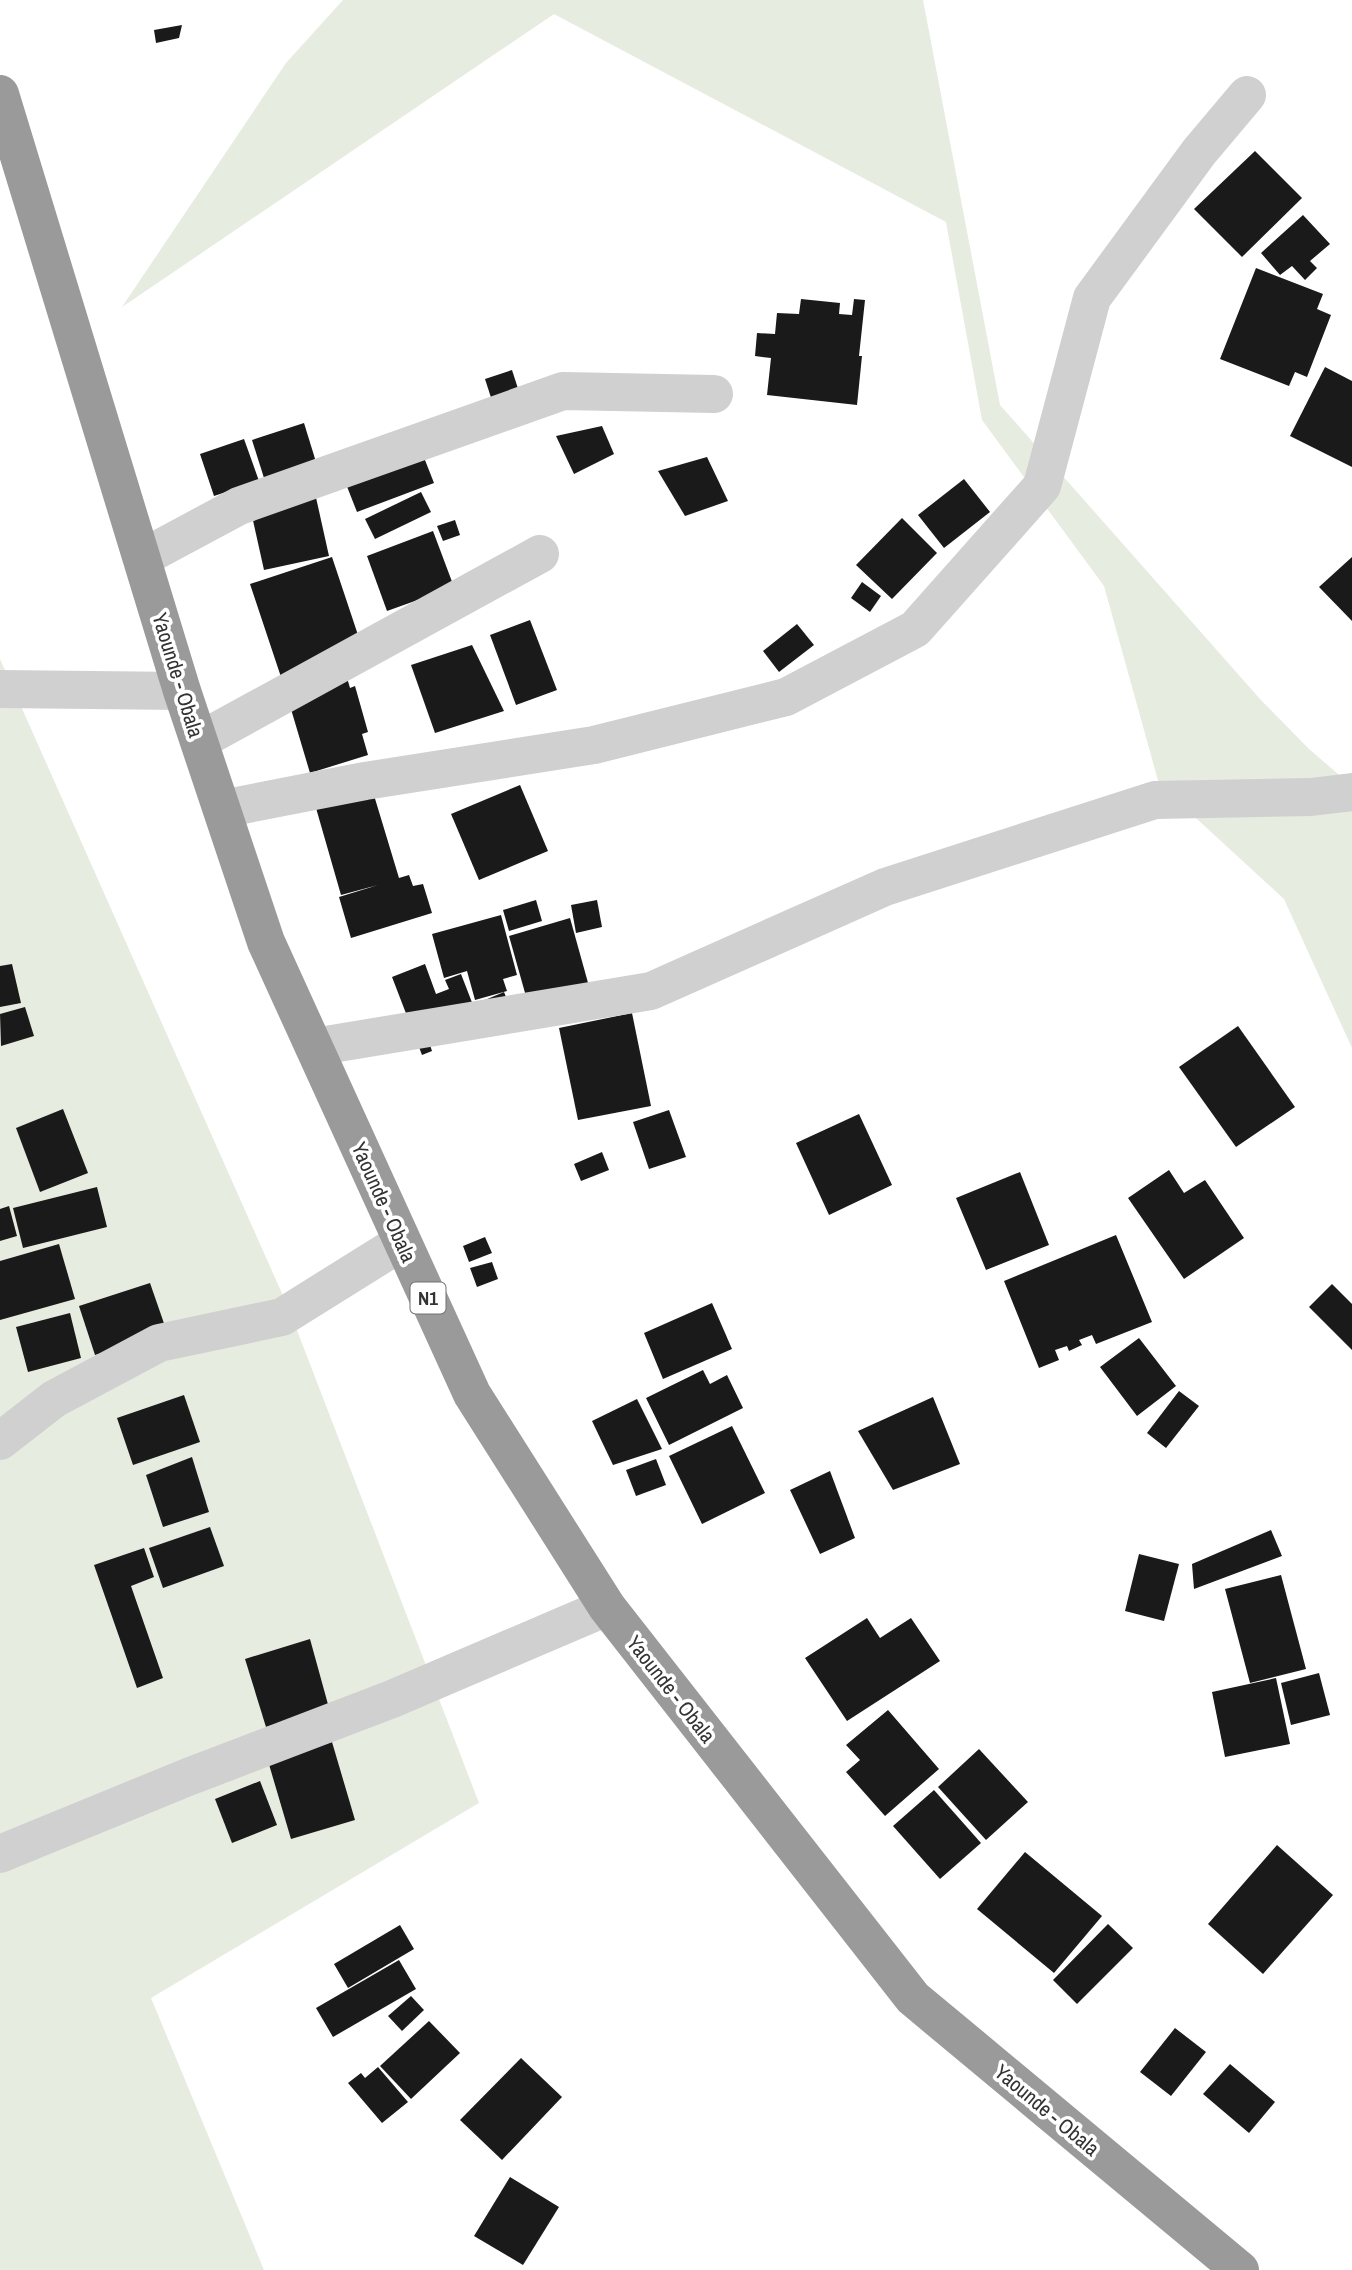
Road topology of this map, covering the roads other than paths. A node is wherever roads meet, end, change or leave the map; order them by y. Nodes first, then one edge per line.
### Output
1 (0, 94) edge
2 (1247, 95) dead end
3 (714, 394) dead end
4 (540, 554) dead end
5 (142, 558) junction
6 (0, 689) edge
7 (182, 691) junction
8 (199, 741) junction
9 (1352, 792) edge
10 (222, 809) junction
11 (314, 1047) junction
12 (402, 1242) junction
13 (0, 1441) edge
14 (607, 1607) junction
15 (0, 1854) edge
16 (1240, 2270) edge

1 - 5 highway, Yaounde - Obala / N1
2 - 10 street
3 - 5 street
4 - 8 street
5 - 7 highway, Yaounde - Obala / N1
6 - 7 street
7 - 8 highway, Yaounde - Obala / N1
8 - 10 highway, Yaounde - Obala / N1
9 - 11 street
10 - 11 highway, Yaounde - Obala / N1
11 - 12 highway, Yaounde - Obala / N1
12 - 13 street
12 - 14 highway, Yaounde - Obala / N1
14 - 15 street
14 - 16 highway, Yaounde - Obala / N1

